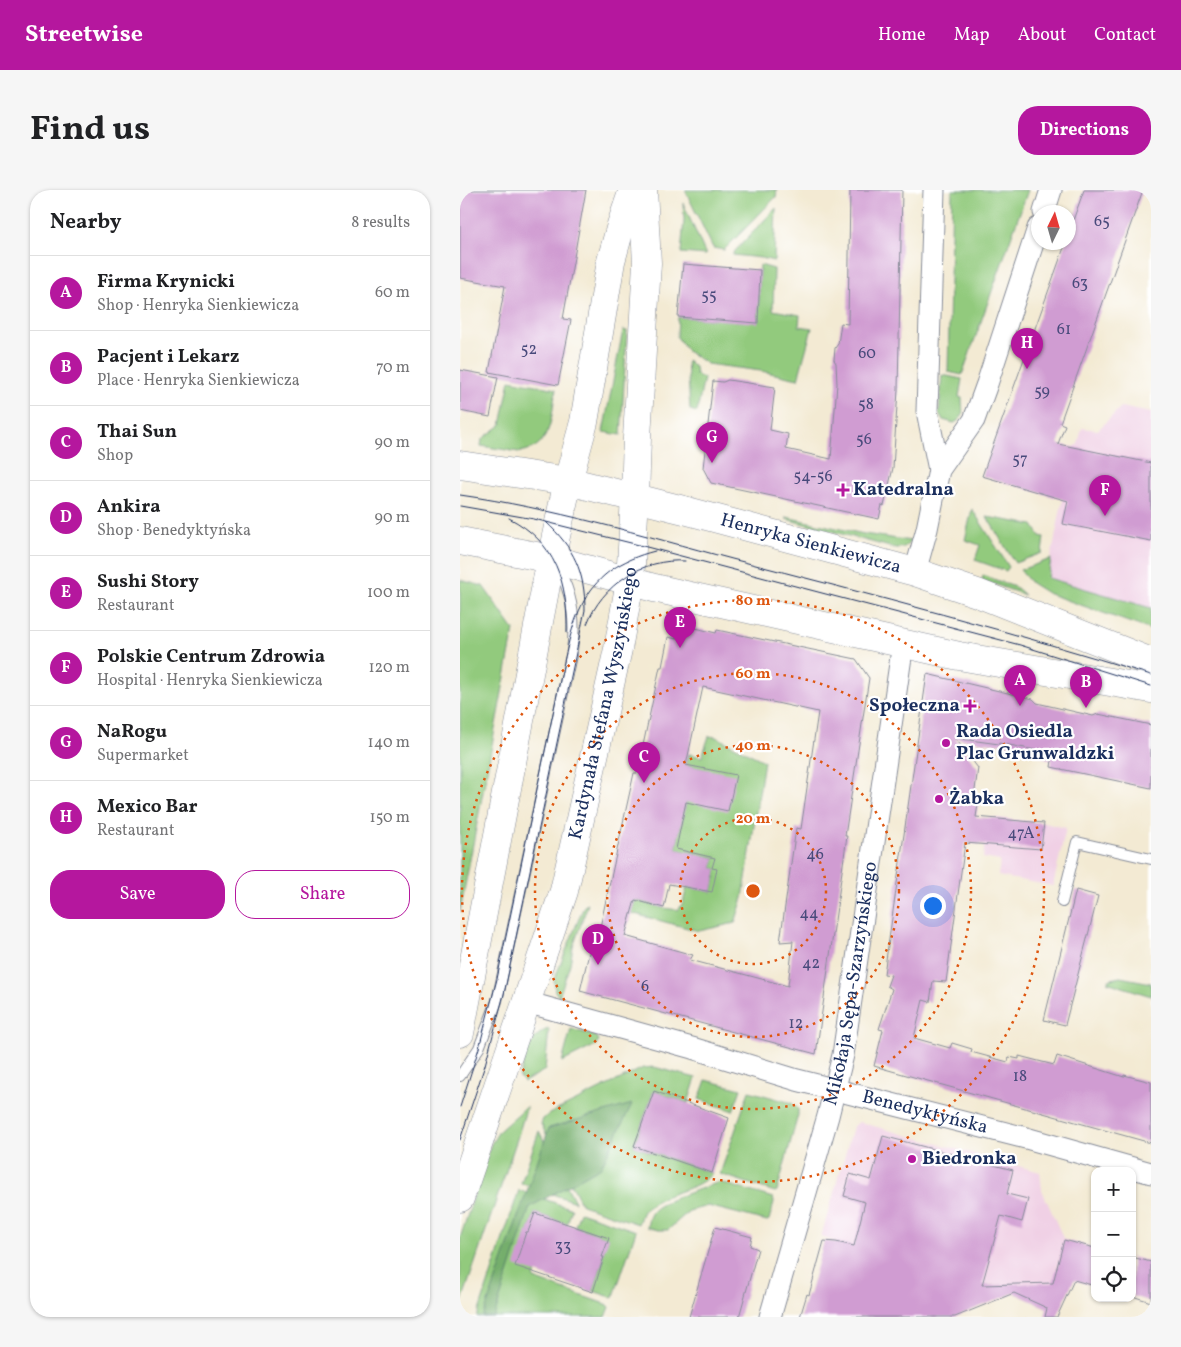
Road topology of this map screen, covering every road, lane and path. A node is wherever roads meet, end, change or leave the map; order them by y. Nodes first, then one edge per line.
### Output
1 (633, 190) edge
2 (643, 190) edge
3 (934, 190) edge
4 (1051, 190) edge
5 (1046, 205) edge
6 (1031, 249) edge
7 (460, 465) edge
8 (939, 470) junction
9 (568, 481) junction
10 (635, 498) junction
11 (460, 541) edge
12 (551, 559) junction
13 (915, 572) junction
14 (630, 581) junction
15 (903, 643) junction
16 (1151, 662) edge
17 (1151, 689) edge
18 (1151, 859) edge
19 (1062, 902) dead end
20 (526, 1002) junction
21 (460, 1033) edge
22 (460, 1076) edge
23 (835, 1090) junction
24 (1151, 1173) edge
25 (460, 1198) edge
26 (770, 1317) edge

1 - 9 main road
2 - 10 main road, Kardynała Stefana Wyszyńskiego
3 - 8 street
4 - 5 street
6 - 8 street
7 - 9 main road, Henryka Sienkiewicza
8 - 13 street
9 - 10 main road, Henryka Sienkiewicza
9 - 12 main road
10 - 13 main road, Henryka Sienkiewicza
10 - 14 main road, Kardynała Stefana Wyszyńskiego
11 - 12 main road
12 - 14 main road
12 - 21 main road
12 - 22 lane
13 - 16 main road, Henryka Sienkiewicza
14 - 15 main road
14 - 20 main road, Kardynała Stefana Wyszyńskiego
15 - 17 main road
15 - 23 street, Mikołaja Sępa-Szarzyńskiego
18 - 19 lane
20 - 23 street, Benedyktyńska
20 - 25 main road, Kardynała Stefana Wyszyńskiego
23 - 24 street, Benedyktyńska
23 - 26 street, Mikołaja Sępa-Szarzyńskiego

